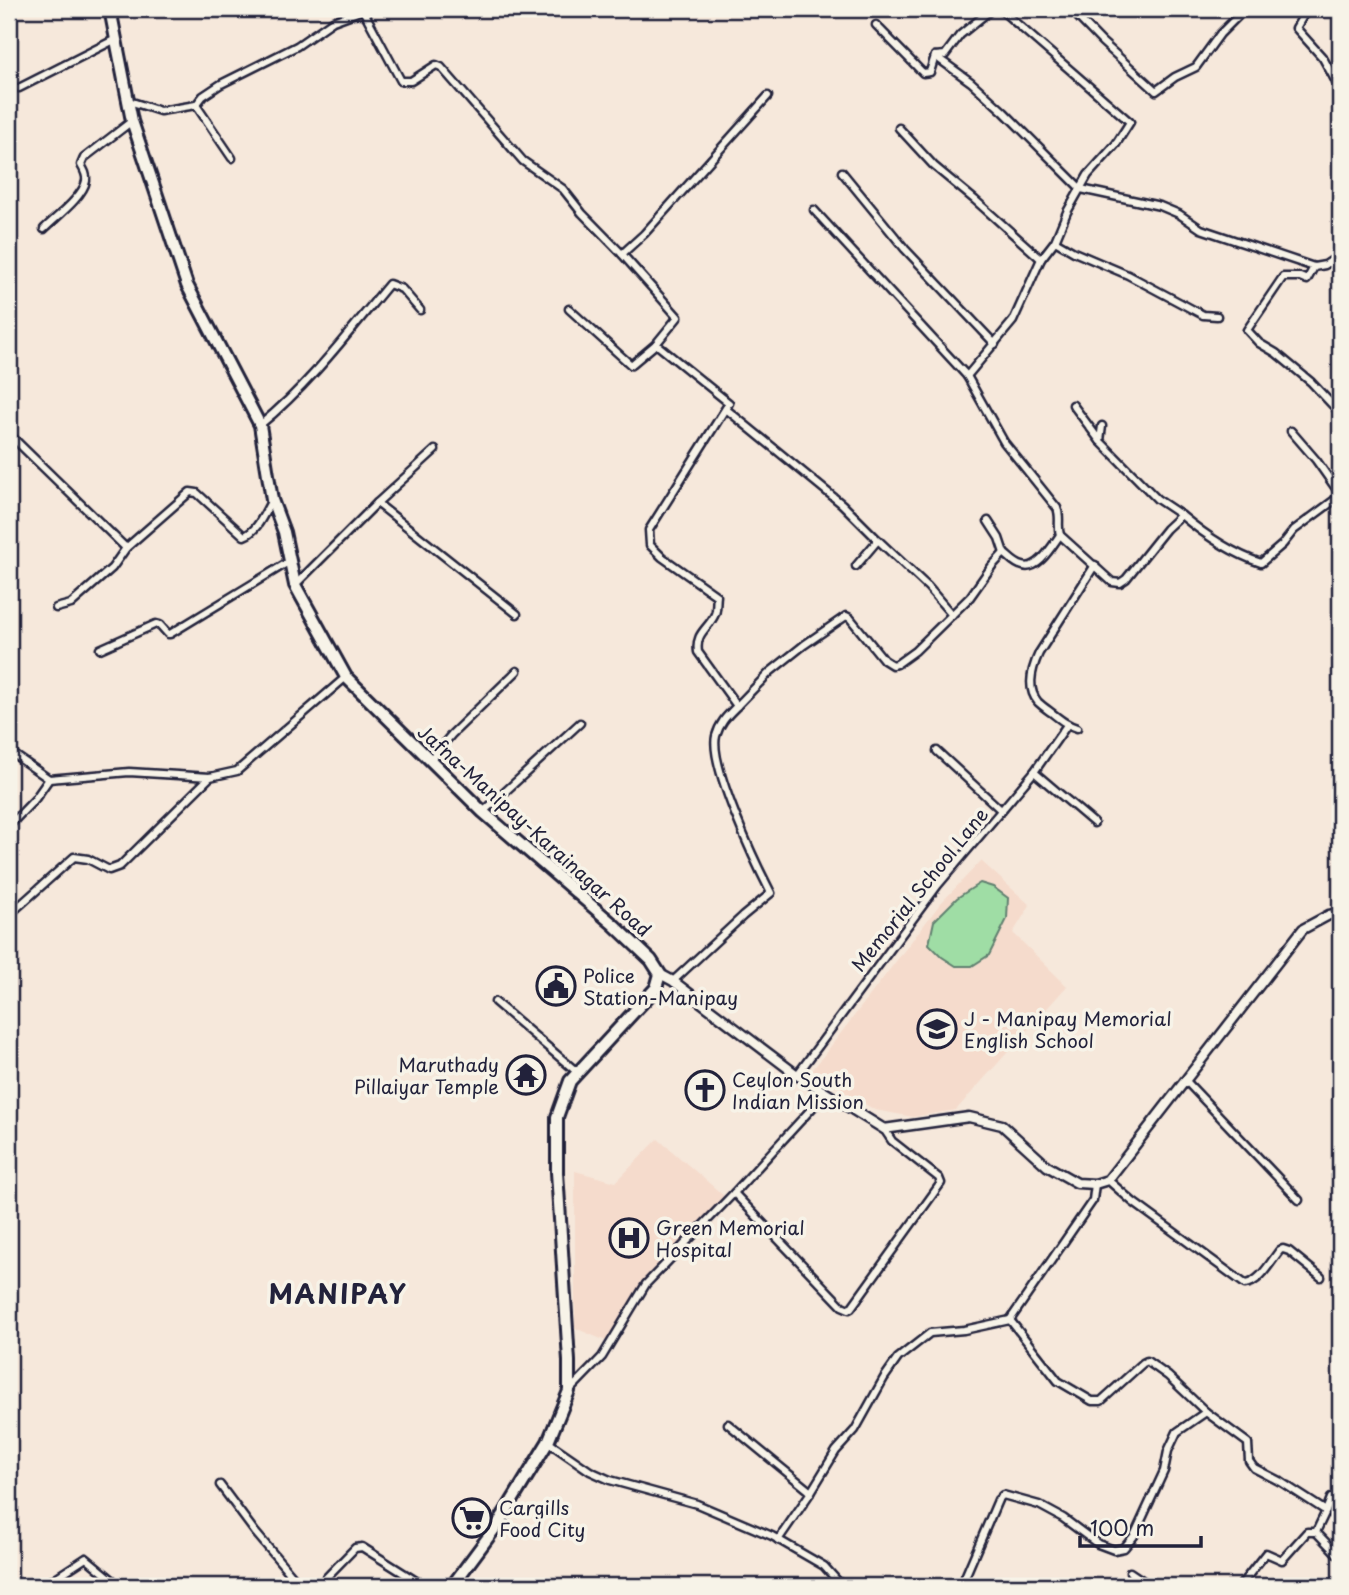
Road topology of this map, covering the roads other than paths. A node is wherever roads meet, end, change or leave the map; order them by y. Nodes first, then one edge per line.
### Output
1 (110, 9) edge
2 (992, 9) edge
3 (1000, 9) edge
4 (1070, 9) edge
5 (1245, 9) edge
6 (1307, 9) edge
7 (876, 25) dead end
8 (116, 38) junction
9 (935, 56) junction
10 (19, 88) dead end
11 (1340, 89) edge
12 (768, 96) dead end
13 (129, 101) junction
14 (196, 105) junction
15 (132, 121) junction
16 (898, 128) dead end
17 (232, 158) dead end
18 (842, 173) dead end
19 (1081, 189) junction
20 (814, 209) dead end
21 (44, 229) dead end
22 (1055, 241) junction
23 (622, 254) junction
24 (1340, 255) edge
25 (1041, 259) junction
26 (1314, 267) junction
27 (569, 309) dead end
28 (420, 310) dead end
29 (1217, 316) dead end
30 (656, 344) junction
31 (995, 344) junction
32 (967, 376) junction
33 (1073, 405) dead end
34 (726, 409) junction
35 (1340, 414) edge
36 (260, 425) junction
37 (1102, 426) dead end
38 (1291, 431) dead end
39 (9, 434) edge
40 (1100, 441) junction
41 (435, 450) dead end
42 (1340, 495) edge
43 (272, 500) junction
44 (377, 503) junction
45 (1181, 515) junction
46 (988, 521) dead end
47 (1060, 535) junction
48 (878, 540) junction
49 (126, 548) junction
50 (1004, 553) junction
51 (290, 561) junction
52 (1095, 565) junction
53 (856, 566) dead end
54 (295, 585) junction
55 (56, 608) dead end
56 (517, 614) dead end
57 (952, 615) junction
58 (100, 649) dead end
59 (517, 671) dead end
60 (346, 677) junction
61 (737, 706) junction
62 (580, 723) dead end
63 (1067, 725) junction
64 (1077, 728) dead end
65 (9, 751) edge
66 (937, 751) dead end
67 (430, 760) junction
68 (1034, 772) junction
69 (210, 777) junction
70 (49, 779) junction
71 (1002, 811) junction
72 (484, 812) junction
73 (1094, 823) dead end
74 (9, 826) edge
75 (1340, 914) edge
76 (9, 915) edge
77 (660, 974) junction
78 (673, 981) junction
79 (495, 1002) dead end
80 (577, 1072) junction
81 (797, 1074) junction
82 (1186, 1081) junction
83 (826, 1093) junction
84 (884, 1129) junction
85 (1108, 1180) junction
86 (1095, 1184) junction
87 (734, 1193) junction
88 (1299, 1200) dead end
89 (1321, 1277) dead end
90 (1010, 1320) junction
91 (569, 1391) junction
92 (1206, 1412) junction
93 (728, 1424) dead end
94 (548, 1442) junction
95 (220, 1485) dead end
96 (811, 1492) junction
97 (1331, 1498) dead end
98 (1326, 1511) junction
99 (1316, 1532) junction
100 (778, 1540) junction
101 (1340, 1557) edge
102 (1130, 1572) dead end
103 (965, 1577) dead end
104 (43, 1586) edge
105 (120, 1586) edge
106 (304, 1586) edge
107 (318, 1586) edge
108 (424, 1586) edge
109 (452, 1586) edge
110 (842, 1586) edge
111 (1151, 1586) edge
112 (1240, 1586) edge

1 - 8 main road, Jafna-Manipay-Karainagar Road
2 - 9 street
3 - 19 street
4 - 5 street
6 - 11 street
7 - 9 street
8 - 10 street
8 - 13 main road, Jafna-Manipay-Karainagar Road
9 - 19 street
12 - 23 street
13 - 14 street
13 - 15 main road, Jafna-Manipay-Karainagar Road
14 - 17 street
14 - 23 street
15 - 21 street
15 - 36 main road, Jafna-Manipay-Karainagar Road
16 - 25 street
18 - 31 street
19 - 22 street
19 - 26 street
20 - 32 street
22 - 25 street
22 - 29 street
23 - 30 street
24 - 26 street
25 - 31 street
26 - 35 street
27 - 30 street
28 - 36 street
30 - 34 street
31 - 32 street
32 - 47 street
33 - 40 street
34 - 48 street
34 - 61 street
36 - 43 main road, Jafna-Manipay-Karainagar Road
37 - 40 street
38 - 42 street
39 - 49 street
40 - 45 street
41 - 44 street
42 - 45 street
43 - 49 street
43 - 51 main road, Jafna-Manipay-Karainagar Road
44 - 54 street
44 - 56 street
45 - 52 street
46 - 50 street
47 - 50 street
47 - 52 street
48 - 53 street
48 - 57 street
49 - 55 street
50 - 57 street
51 - 54 main road, Jafna-Manipay-Karainagar Road
51 - 58 street
52 - 63 street
54 - 60 main road, Jafna-Manipay-Karainagar Road
57 - 61 street
59 - 67 street
60 - 67 main road, Jafna-Manipay-Karainagar Road
60 - 69 street
61 - 78 street
62 - 72 street
63 - 64 street
63 - 68 street, Memorial School Lane
65 - 70 street
66 - 71 street
67 - 72 main road, Jafna-Manipay-Karainagar Road
68 - 71 street, Memorial School Lane
68 - 73 street
69 - 70 street
69 - 76 street
70 - 74 street
71 - 81 street, Memorial School Lane
72 - 77 main road, Jafna-Manipay-Karainagar Road
75 - 82 street
77 - 78 street
77 - 80 main road
78 - 81 street
79 - 80 street
80 - 91 main road
81 - 83 street
82 - 85 street
82 - 88 street
83 - 84 street
83 - 87 street
84 - 86 street
84 - 87 street
85 - 86 street
85 - 89 street
86 - 90 street
87 - 91 street
90 - 92 street
90 - 96 street
91 - 94 main road
92 - 98 street
92 - 103 street
93 - 96 street
94 - 100 street
94 - 109 main road
95 - 106 street
96 - 100 street
97 - 98 street
98 - 99 street
99 - 101 street
99 - 112 street
100 - 110 street
102 - 111 street
104 - 105 street
107 - 108 street

